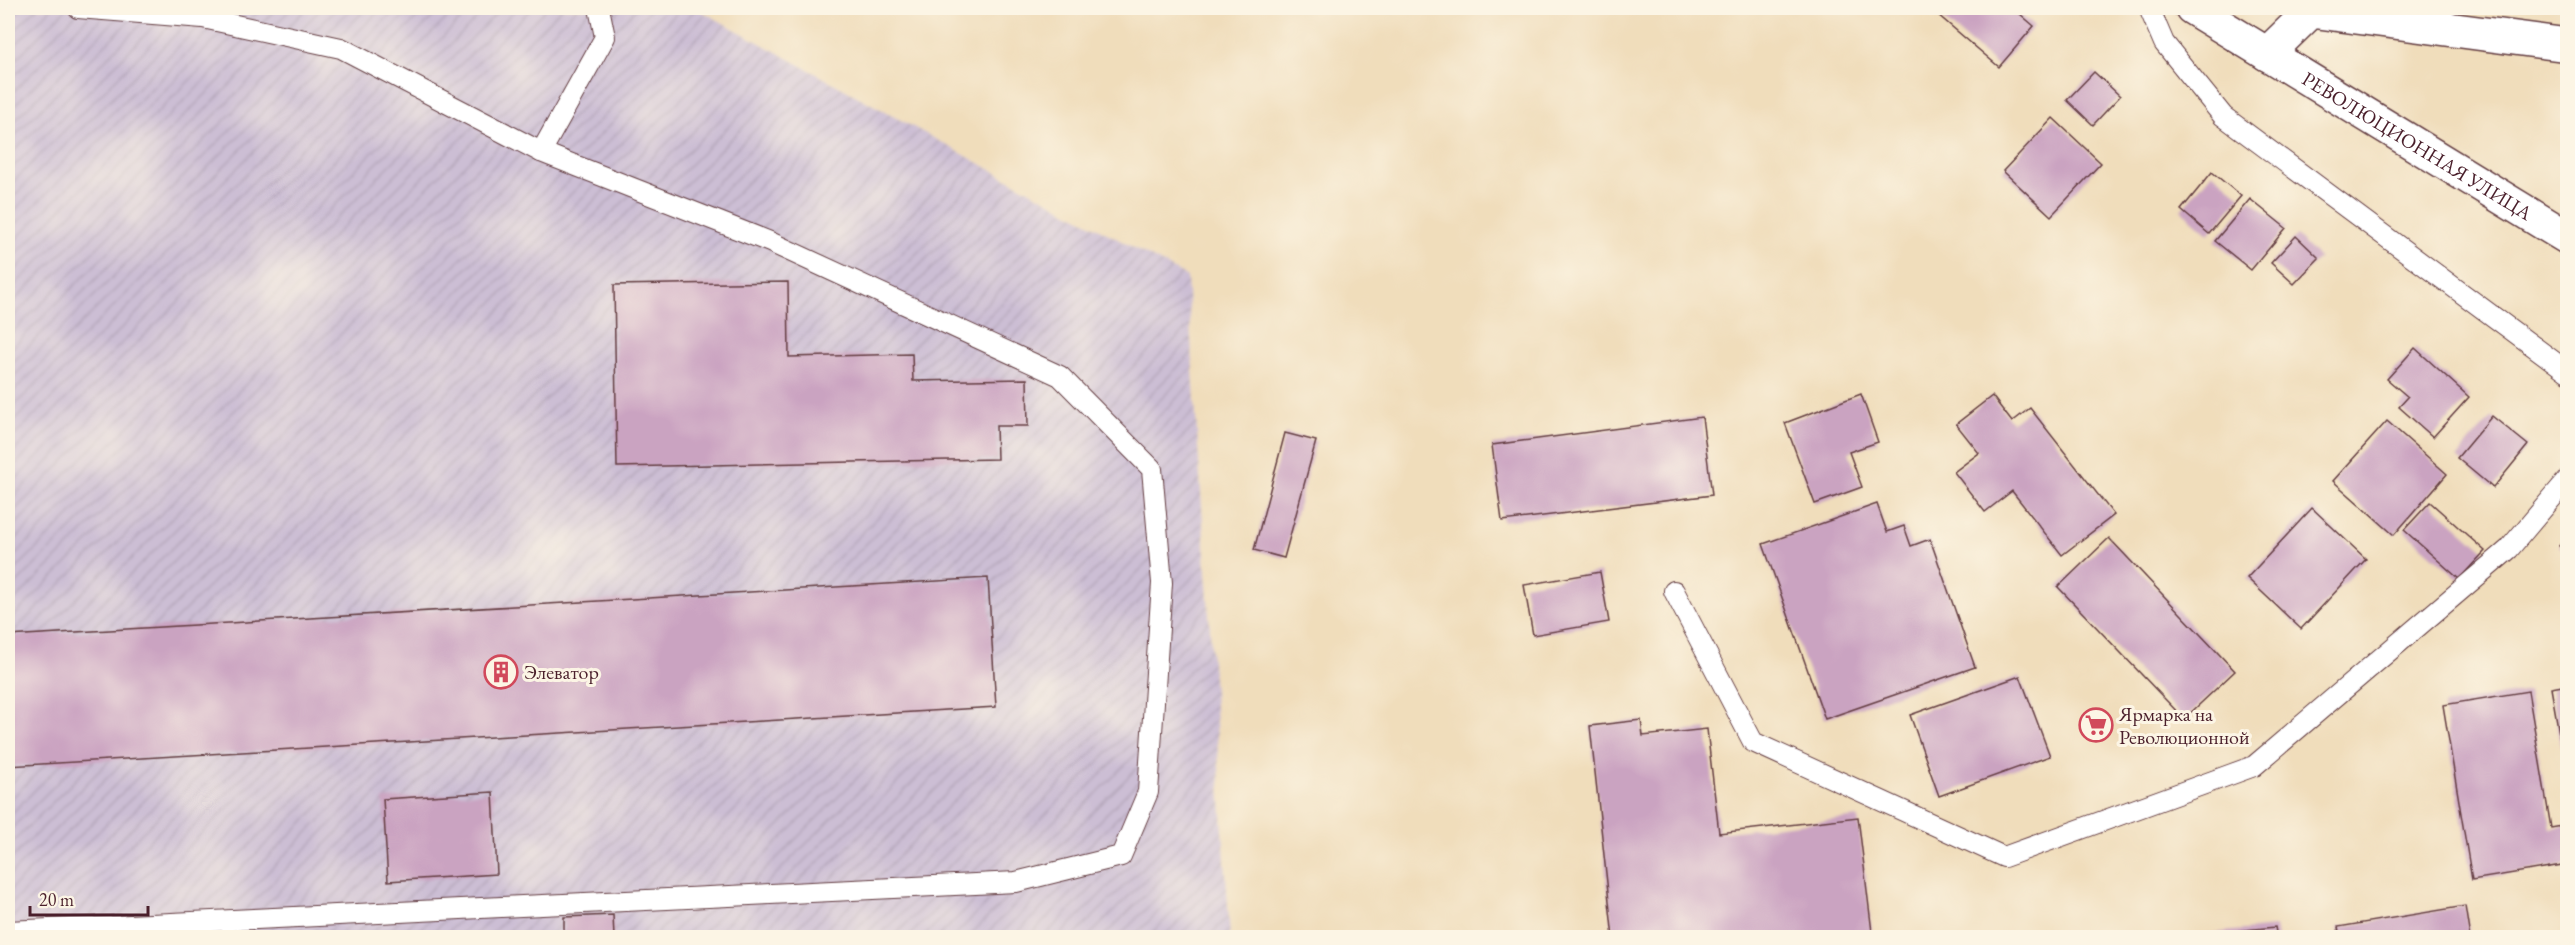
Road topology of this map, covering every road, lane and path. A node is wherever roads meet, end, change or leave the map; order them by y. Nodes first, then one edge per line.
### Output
1 (78, 8) edge
2 (599, 8) edge
3 (2149, 8) edge
4 (2192, 8) edge
5 (2311, 9) edge
6 (2568, 45) edge
7 (2267, 54) junction
8 (541, 152) junction
9 (2568, 238) edge
10 (2568, 372) edge
11 (2568, 479) edge
12 (1674, 591) dead end
13 (8, 931) edge

1 - 8 lane
2 - 8 lane
3 - 10 lane
4 - 7 main road, РЕВОЛЮЦИОННАЯ УЛИЦА
5 - 6 main road
5 - 7 main road
7 - 9 main road, РЕВОЛЮЦИОННАЯ УЛИЦА
8 - 13 lane
11 - 12 lane

